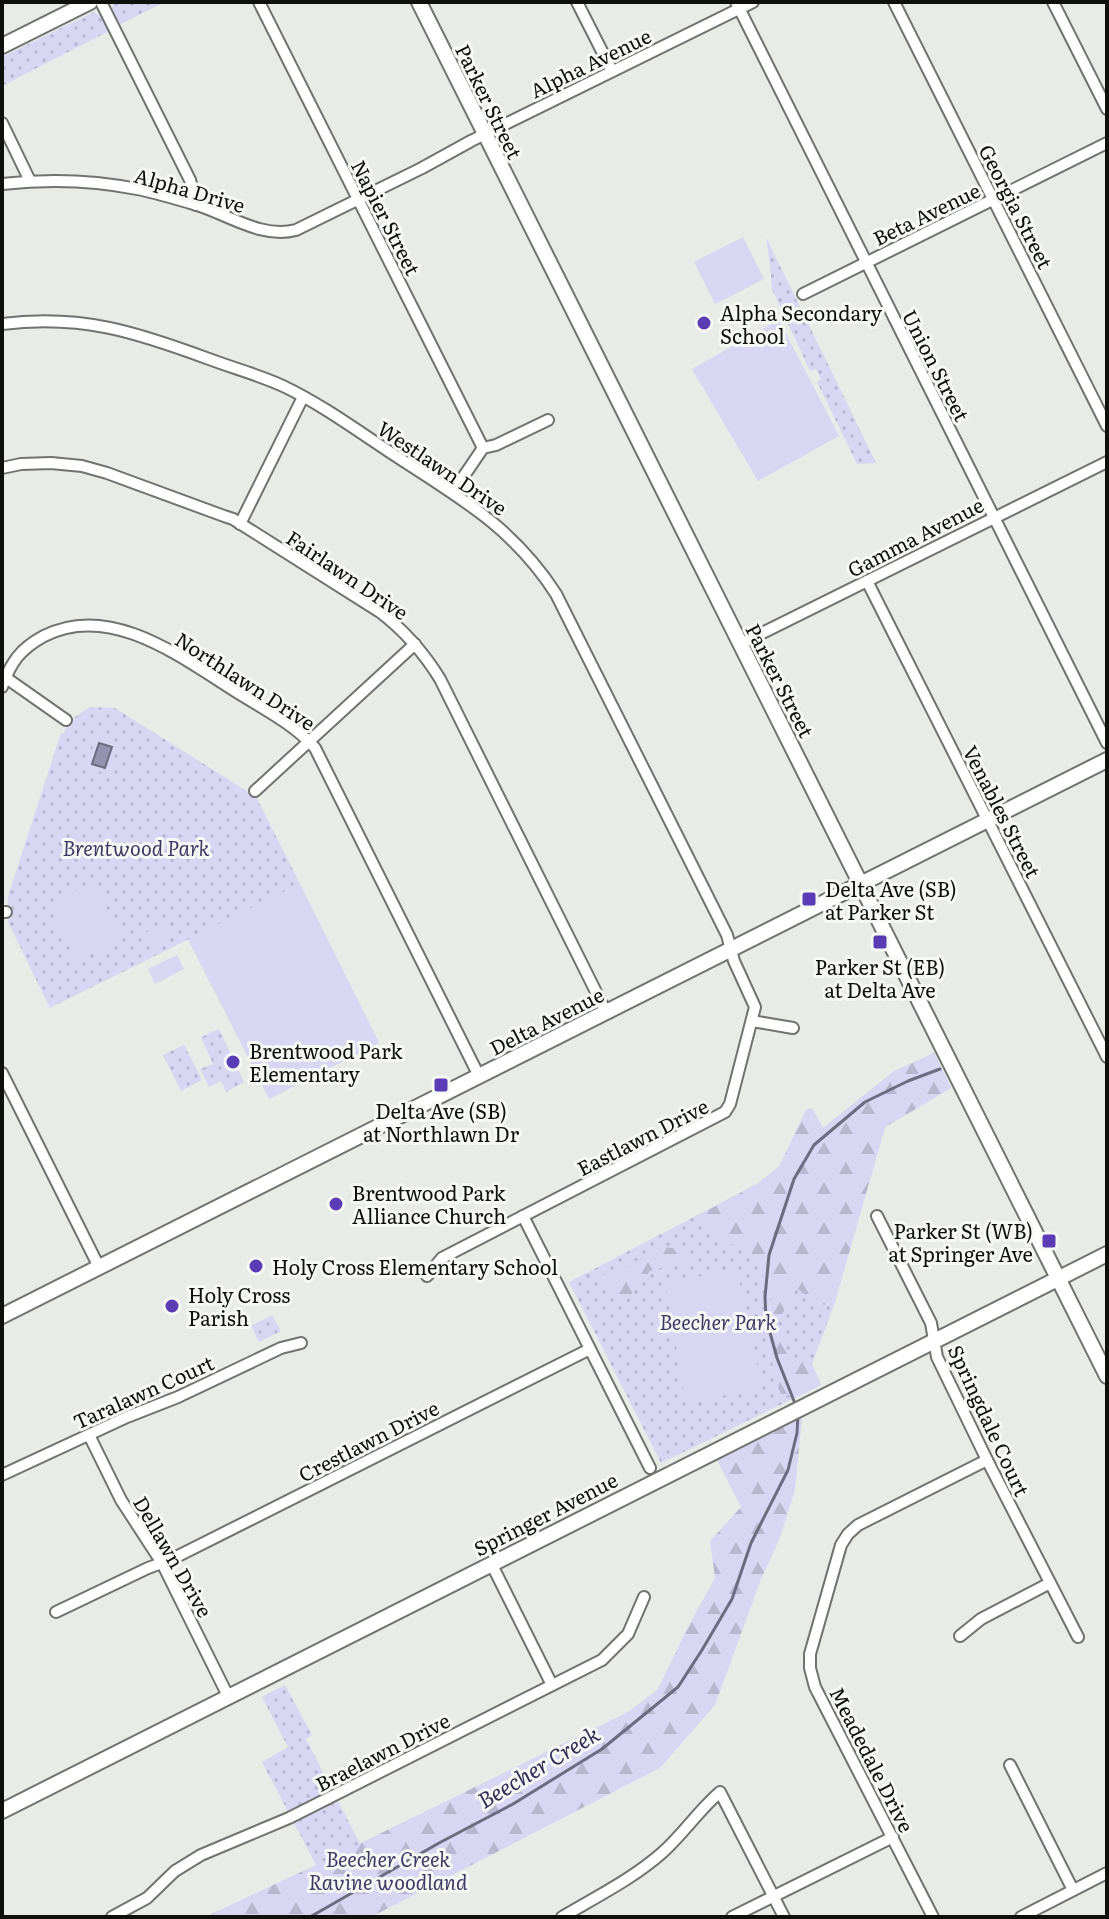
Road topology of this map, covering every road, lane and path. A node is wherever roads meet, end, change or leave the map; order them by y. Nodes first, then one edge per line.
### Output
1 (90, 2) edge
2 (101, 2) edge
3 (259, 2) edge
4 (419, 2) edge
5 (577, 2) edge
6 (753, 2) edge
7 (894, 2) edge
8 (1053, 2) edge
9 (738, 5) edge
10 (2, 46) edge
11 (612, 71) junction
12 (1107, 109) edge
13 (2, 123) edge
14 (484, 135) junction
15 (1107, 143) edge
16 (30, 181) junction
17 (2, 184) edge
18 (359, 199) junction
19 (993, 200) junction
20 (196, 205) junction
21 (866, 263) junction
22 (803, 294) dead end
23 (2, 324) edge
24 (303, 397) junction
25 (548, 420) dead end
26 (1107, 426) edge
27 (483, 448) junction
28 (1107, 462) edge
29 (2, 468) edge
30 (453, 492) junction
31 (993, 517) junction
32 (240, 524) junction
33 (867, 581) junction
34 (415, 644) junction
35 (740, 644) junction
36 (3, 680) edge
37 (66, 720) dead end
38 (309, 741) junction
39 (1107, 743) edge
40 (1107, 760) edge
41 (255, 791) dead end
42 (988, 819) junction
43 (860, 883) junction
44 (731, 950) junction
45 (606, 1012) junction
46 (752, 1021) junction
47 (793, 1028) dead end
48 (1107, 1057) edge
49 (2, 1073) edge
50 (479, 1076) junction
51 (523, 1216) junction
52 (877, 1216) dead end
53 (1107, 1254) edge
54 (99, 1267) junction
55 (427, 1276) dead end
56 (1058, 1278) junction
57 (2, 1316) edge
58 (934, 1341) junction
59 (301, 1343) dead end
60 (590, 1349) junction
61 (1107, 1376) edge
62 (89, 1435) junction
63 (987, 1460) junction
64 (650, 1468) dead end
65 (2, 1475) edge
66 (162, 1563) junction
67 (491, 1563) junction
68 (1050, 1583) junction
69 (644, 1597) dead end
70 (56, 1612) dead end
71 (960, 1636) dead end
72 (1078, 1637) dead end
73 (552, 1685) junction
74 (228, 1696) junction
75 (1010, 1765) dead end
76 (4, 1806) edge
77 (893, 1837) junction
78 (1107, 1873) edge
79 (1073, 1890) junction
80 (773, 1896) junction
81 (112, 1917) edge
82 (562, 1917) edge
83 (732, 1917) edge
84 (784, 1917) edge
85 (933, 1917) edge
86 (1021, 1917) edge

1 - 10 street
2 - 20 street
3 - 18 street, Napier Street
4 - 14 street, Parker Street
5 - 11 street
6 - 9 street, Alpha Avenue
7 - 19 street, Georgia Street
8 - 12 street
9 - 11 street, Alpha Avenue
9 - 21 street, Union Street
11 - 14 street, Alpha Avenue
13 - 16 street
14 - 18 street, Alpha Avenue
14 - 35 street, Parker Street
15 - 19 street, Beta Avenue
16 - 17 street, Alpha Drive
16 - 20 street, Alpha Drive
18 - 20 street, Alpha Drive
18 - 27 street, Napier Street
19 - 21 street, Beta Avenue
19 - 26 street, Georgia Street
21 - 22 street, Beta Avenue
21 - 31 street, Union Street
23 - 24 street, Westlawn Drive
24 - 30 street, Westlawn Drive
24 - 32 street
25 - 27 street
27 - 30 street
28 - 31 street, Gamma Avenue
29 - 32 street, Fairlawn Drive
30 - 44 street, Westlawn Drive
31 - 33 street, Gamma Avenue
31 - 39 street, Union Street
32 - 34 street, Fairlawn Drive
33 - 35 street, Gamma Avenue
33 - 42 street, Venables Street
34 - 38 street
34 - 45 street, Fairlawn Drive
35 - 43 street, Parker Street
36 - 37 street
36 - 38 street, Northlawn Drive
38 - 41 street
38 - 50 street, Northlawn Drive
40 - 42 street, Delta Avenue
42 - 43 street, Delta Avenue
42 - 48 street, Venables Street
43 - 44 street, Delta Avenue
43 - 56 street, Parker Street
44 - 45 street, Delta Avenue
44 - 46 street, Eastlawn Drive
45 - 50 street, Delta Avenue
46 - 47 street
46 - 51 street, Eastlawn Drive
49 - 54 street
50 - 54 street, Delta Avenue
51 - 55 street, Eastlawn Drive
51 - 60 street
52 - 58 street, Springdale Court
53 - 56 street, Springer Avenue
54 - 57 street, Delta Avenue
56 - 58 street, Springer Avenue
56 - 61 street, Parker Street
58 - 63 street, Springdale Court
58 - 67 street, Springer Avenue
59 - 62 street, Taralawn Court
60 - 64 street
60 - 66 street, Crestlawn Drive
62 - 65 street, Taralawn Court
62 - 66 street, Dellawn Drive
63 - 68 street, Springdale Court
63 - 77 street, Meadedale Drive
66 - 70 street, Crestlawn Drive
66 - 74 street, Dellawn Drive
67 - 73 street
67 - 74 street, Springer Avenue
68 - 71 street
68 - 72 street, Springdale Court
69 - 73 street, Braelawn Drive
73 - 81 street, Braelawn Drive
74 - 76 street, Springer Avenue
75 - 79 street
77 - 80 street
77 - 85 street, Meadedale Drive
78 - 79 street
79 - 86 street
80 - 82 street
80 - 83 street
80 - 84 street

